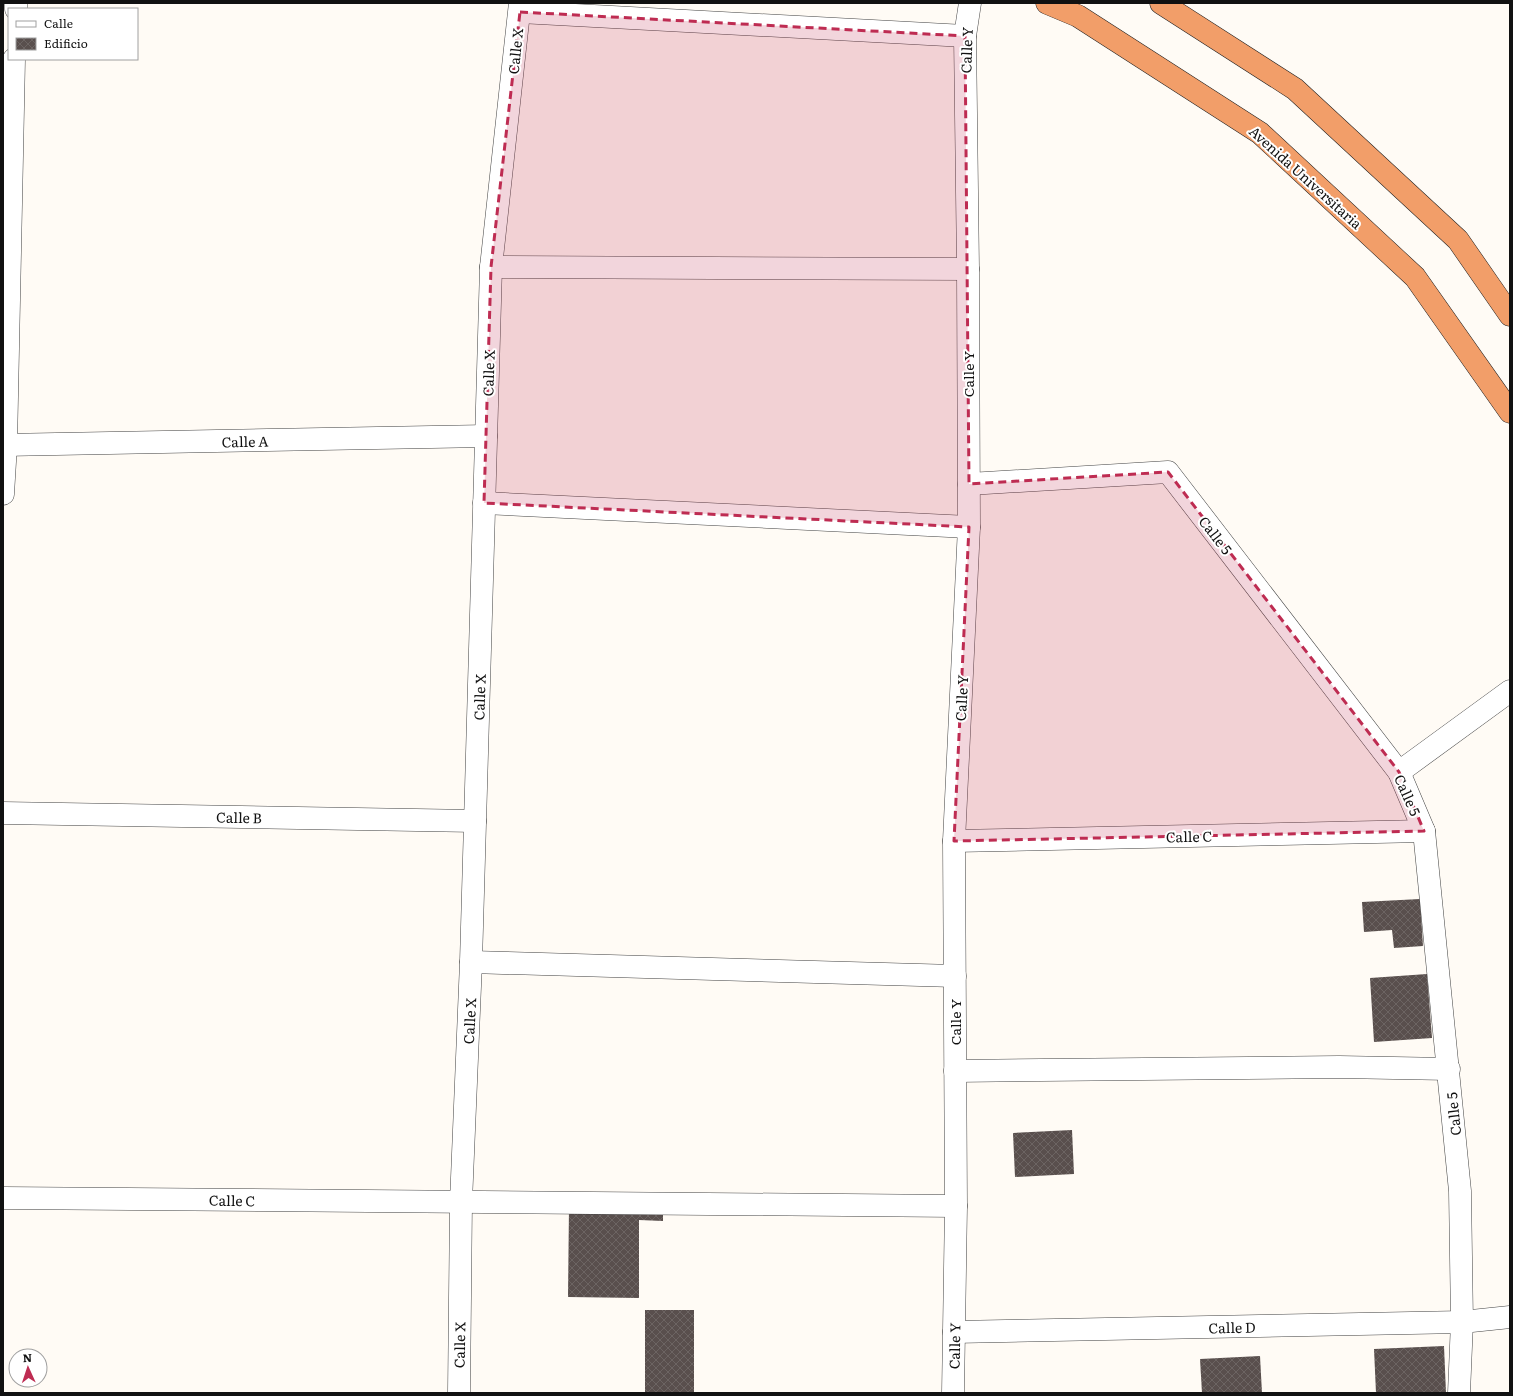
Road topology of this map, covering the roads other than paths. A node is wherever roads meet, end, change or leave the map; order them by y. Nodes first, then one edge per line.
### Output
1 (970, 3) edge
2 (1046, 3) edge
3 (1161, 3) edge
4 (520, 7) edge
5 (965, 36) junction
6 (14, 60) edge
7 (491, 267) junction
8 (968, 269) junction
9 (1510, 315) edge
10 (1510, 412) edge
11 (486, 436) junction
12 (4, 445) edge
13 (968, 484) junction
14 (3, 494) edge
15 (484, 503) junction
16 (969, 527) junction
17 (1510, 691) edge
18 (1399, 772) junction
19 (3, 813) edge
20 (475, 821) junction
21 (1424, 831) junction
22 (954, 841) junction
23 (471, 962) junction
24 (955, 976) junction
25 (1449, 1069) junction
26 (955, 1071) junction
27 (3, 1198) edge
28 (461, 1202) junction
29 (956, 1206) junction
30 (1510, 1317) edge
31 (1462, 1322) junction
32 (954, 1332) junction
33 (459, 1393) edge
34 (953, 1393) edge
35 (1459, 1393) edge

1 - 5 street, Calle Y
2 - 10 highway, Avenida Universitaria
3 - 9 highway
4 - 5 street
4 - 7 street, Calle X
5 - 8 street, Calle Y
6 - 12 street
7 - 8 street
7 - 11 street, Calle X
8 - 13 street, Calle Y
11 - 12 street, Calle A
11 - 15 street, Calle X
12 - 14 street
13 - 16 street, Calle Y
13 - 18 street, Calle 5
15 - 16 street
15 - 20 street, Calle X
16 - 22 street, Calle Y
17 - 18 street
18 - 21 street, Calle 5
19 - 20 street, Calle B
20 - 23 street, Calle X
21 - 22 street, Calle C
21 - 25 street, Calle 5
22 - 24 street, Calle Y
23 - 24 street
23 - 28 street, Calle X
24 - 26 street, Calle Y
25 - 26 street
25 - 31 street, Calle 5
26 - 29 street, Calle Y
27 - 28 street, Calle C
28 - 29 street, Calle C
28 - 33 street, Calle X
29 - 32 street, Calle Y
30 - 31 street, Calle D
31 - 32 street, Calle D
31 - 35 street, Calle 5
32 - 34 street, Calle Y

